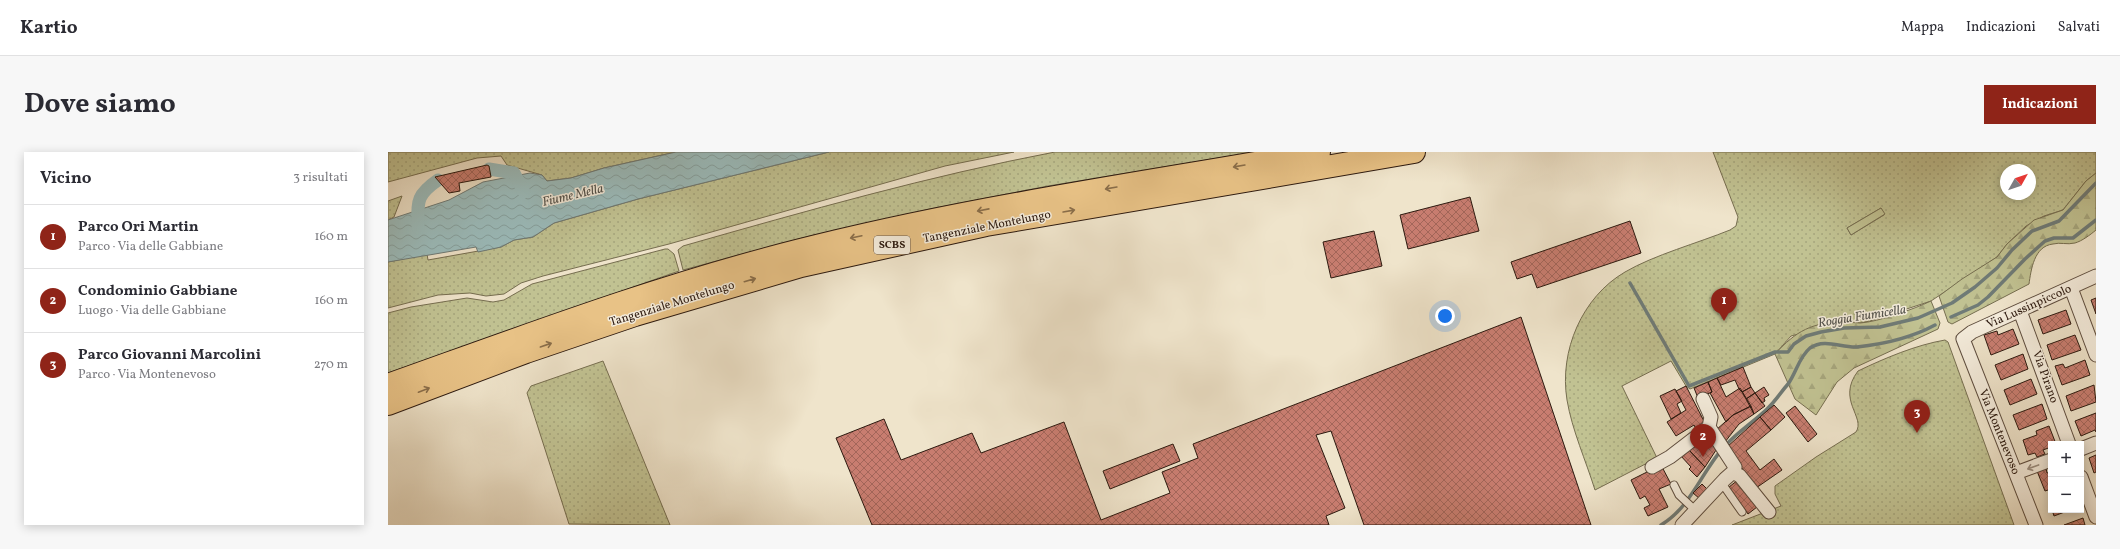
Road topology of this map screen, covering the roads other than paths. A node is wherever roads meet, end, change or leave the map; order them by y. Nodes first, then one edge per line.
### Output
1 (1319, 152) edge
2 (1414, 152) edge
3 (2096, 276) edge
4 (2071, 288) junction
5 (2020, 311) junction
6 (1963, 339) joint
7 (2096, 354) edge
8 (388, 385) edge
9 (1703, 399) dead end
10 (388, 404) edge
11 (1709, 428) junction
12 (2068, 441) edge
13 (2096, 444) edge
14 (2084, 448) edge
15 (2048, 461) edge
16 (1652, 467) dead end
17 (1734, 472) junction
18 (2016, 473) junction
19 (1721, 482) junction
20 (1674, 485) dead end
21 (2084, 485) edge
22 (1695, 510) junction
23 (1742, 512) dead end
24 (1769, 512) dead end
25 (2096, 517) edge
26 (1682, 525) edge
27 (2036, 525) edge

1 -> 8 highway, Tangenziale Montelungo / SCBS
10 -> 2 highway, Tangenziale Montelungo / SCBS
3 - 4 street, Via Lussinpiccolo
4 - 5 street, Via Lussinpiccolo
4 - 7 street
5 - 6 street, Via Lussinpiccolo
5 - 12 street, Via Pirano
6 - 18 street, Via Montenevoso
9 - 11 street
11 - 16 street
11 - 17 street
13 - 14 street
15 -> 18 street
17 - 19 street
17 - 24 street
18 - 27 street, Via Montenevoso
19 - 22 street
19 - 23 lane
20 - 22 lane
21 - 25 street
22 - 26 street

